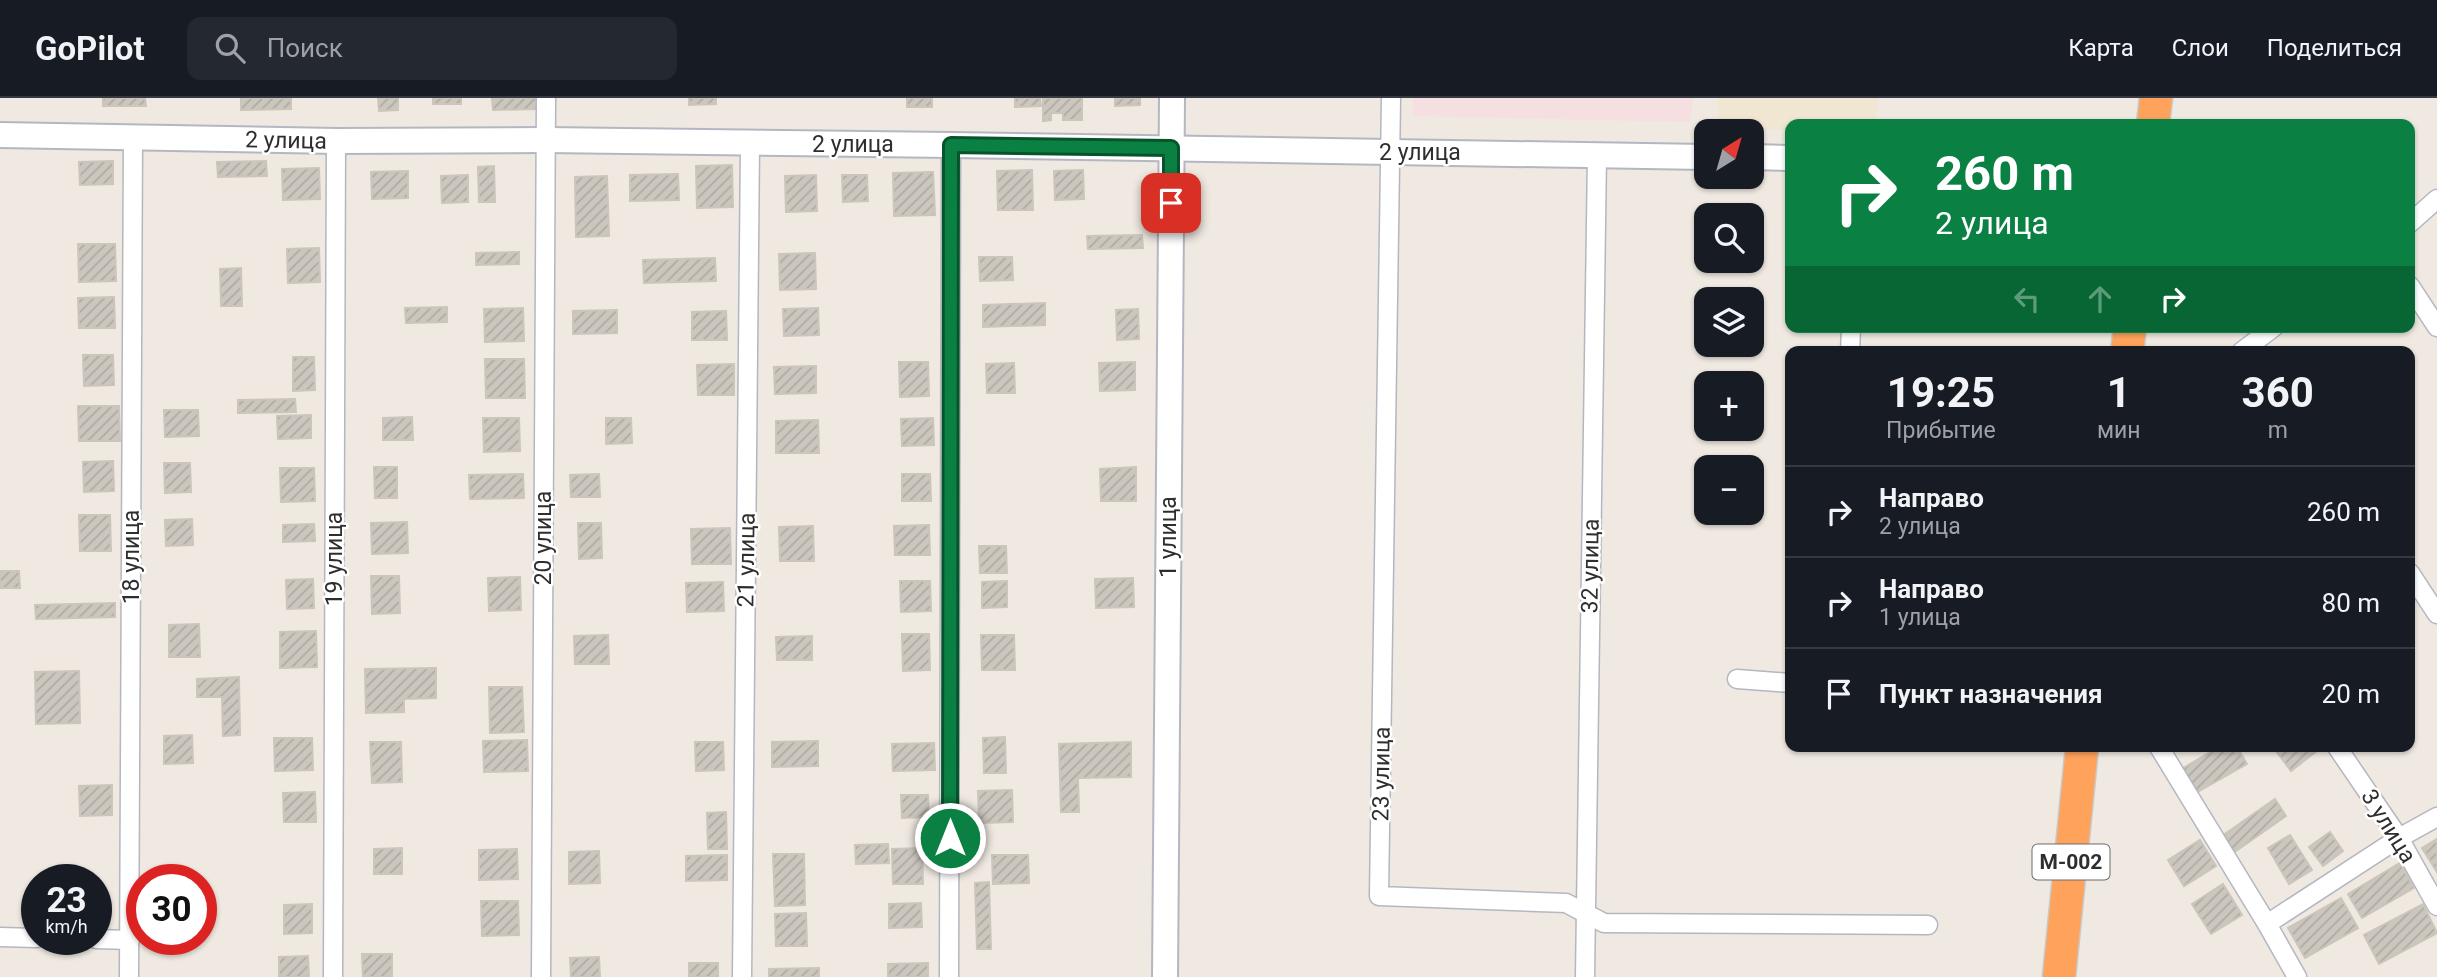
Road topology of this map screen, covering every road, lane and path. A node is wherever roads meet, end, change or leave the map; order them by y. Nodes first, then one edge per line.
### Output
1 (546, 98) edge
2 (1172, 98) edge
3 (1391, 98) edge
4 (2156, 98) edge
5 (2154, 119) edge
6 (0, 135) edge
7 (133, 137) junction
8 (546, 140) junction
9 (336, 141) junction
10 (750, 144) junction
11 (951, 145) junction
12 (1171, 148) junction
13 (1391, 152) junction
14 (1597, 155) junction
15 (1694, 157) edge
16 (1764, 158) edge
17 (1785, 158) edge
18 (2437, 199) edge
19 (2415, 219) edge
20 (2415, 294) edge
21 (2437, 327) edge
22 (2268, 333) edge
23 (2255, 346) edge
24 (2415, 581) edge
25 (2437, 614) edge
26 (1737, 679) dead end
27 (1785, 683) edge
28 (2082, 752) edge
29 (2162, 752) edge
30 (2340, 752) edge
31 (2437, 817) edge
32 (2399, 838) junction
33 (130, 864) edge
34 (2437, 906) edge
35 (1584, 912) junction
36 (2267, 923) junction
37 (1928, 925) dead end
38 (0, 937) edge
39 (21, 938) edge
40 (130, 955) edge
41 (129, 977) edge
42 (333, 977) edge
43 (541, 977) edge
44 (742, 977) edge
45 (949, 977) edge
46 (1165, 977) edge
47 (1585, 977) edge
48 (2059, 977) edge
49 (2297, 977) edge

1 - 8 street, 20 улица
2 - 12 street, 1 улица
3 - 13 street, 23 улица
4 - 5 highway
6 - 7 street, 2 улица
7 - 9 street, 2 улица
7 - 33 street, 18 улица
8 - 9 street, 2 улица
8 - 10 street, 2 улица
8 - 43 street, 20 улица
9 - 42 street, 19 улица
10 - 11 street, 2 улица
10 - 44 street, 21 улица
11 - 12 street, 2 улица
11 - 45 street
12 - 13 street, 2 улица
12 - 46 street, 1 улица
13 - 14 street, 2 улица
13 - 35 street, 23 улица
14 - 15 street, 2 улица
14 - 35 street, 32 улица
16 - 17 street
18 - 19 street
20 - 21 street
22 - 23 street
24 - 25 street
26 - 27 street
28 - 48 highway, M-002
29 - 36 street
30 - 32 street, 3 улица
31 - 32 street
32 - 34 street, 3 улица
32 - 36 street
35 - 37 street, 23 улица
35 - 47 street, 32 улица
36 - 49 street
38 - 39 street
40 - 41 street, 18 улица

